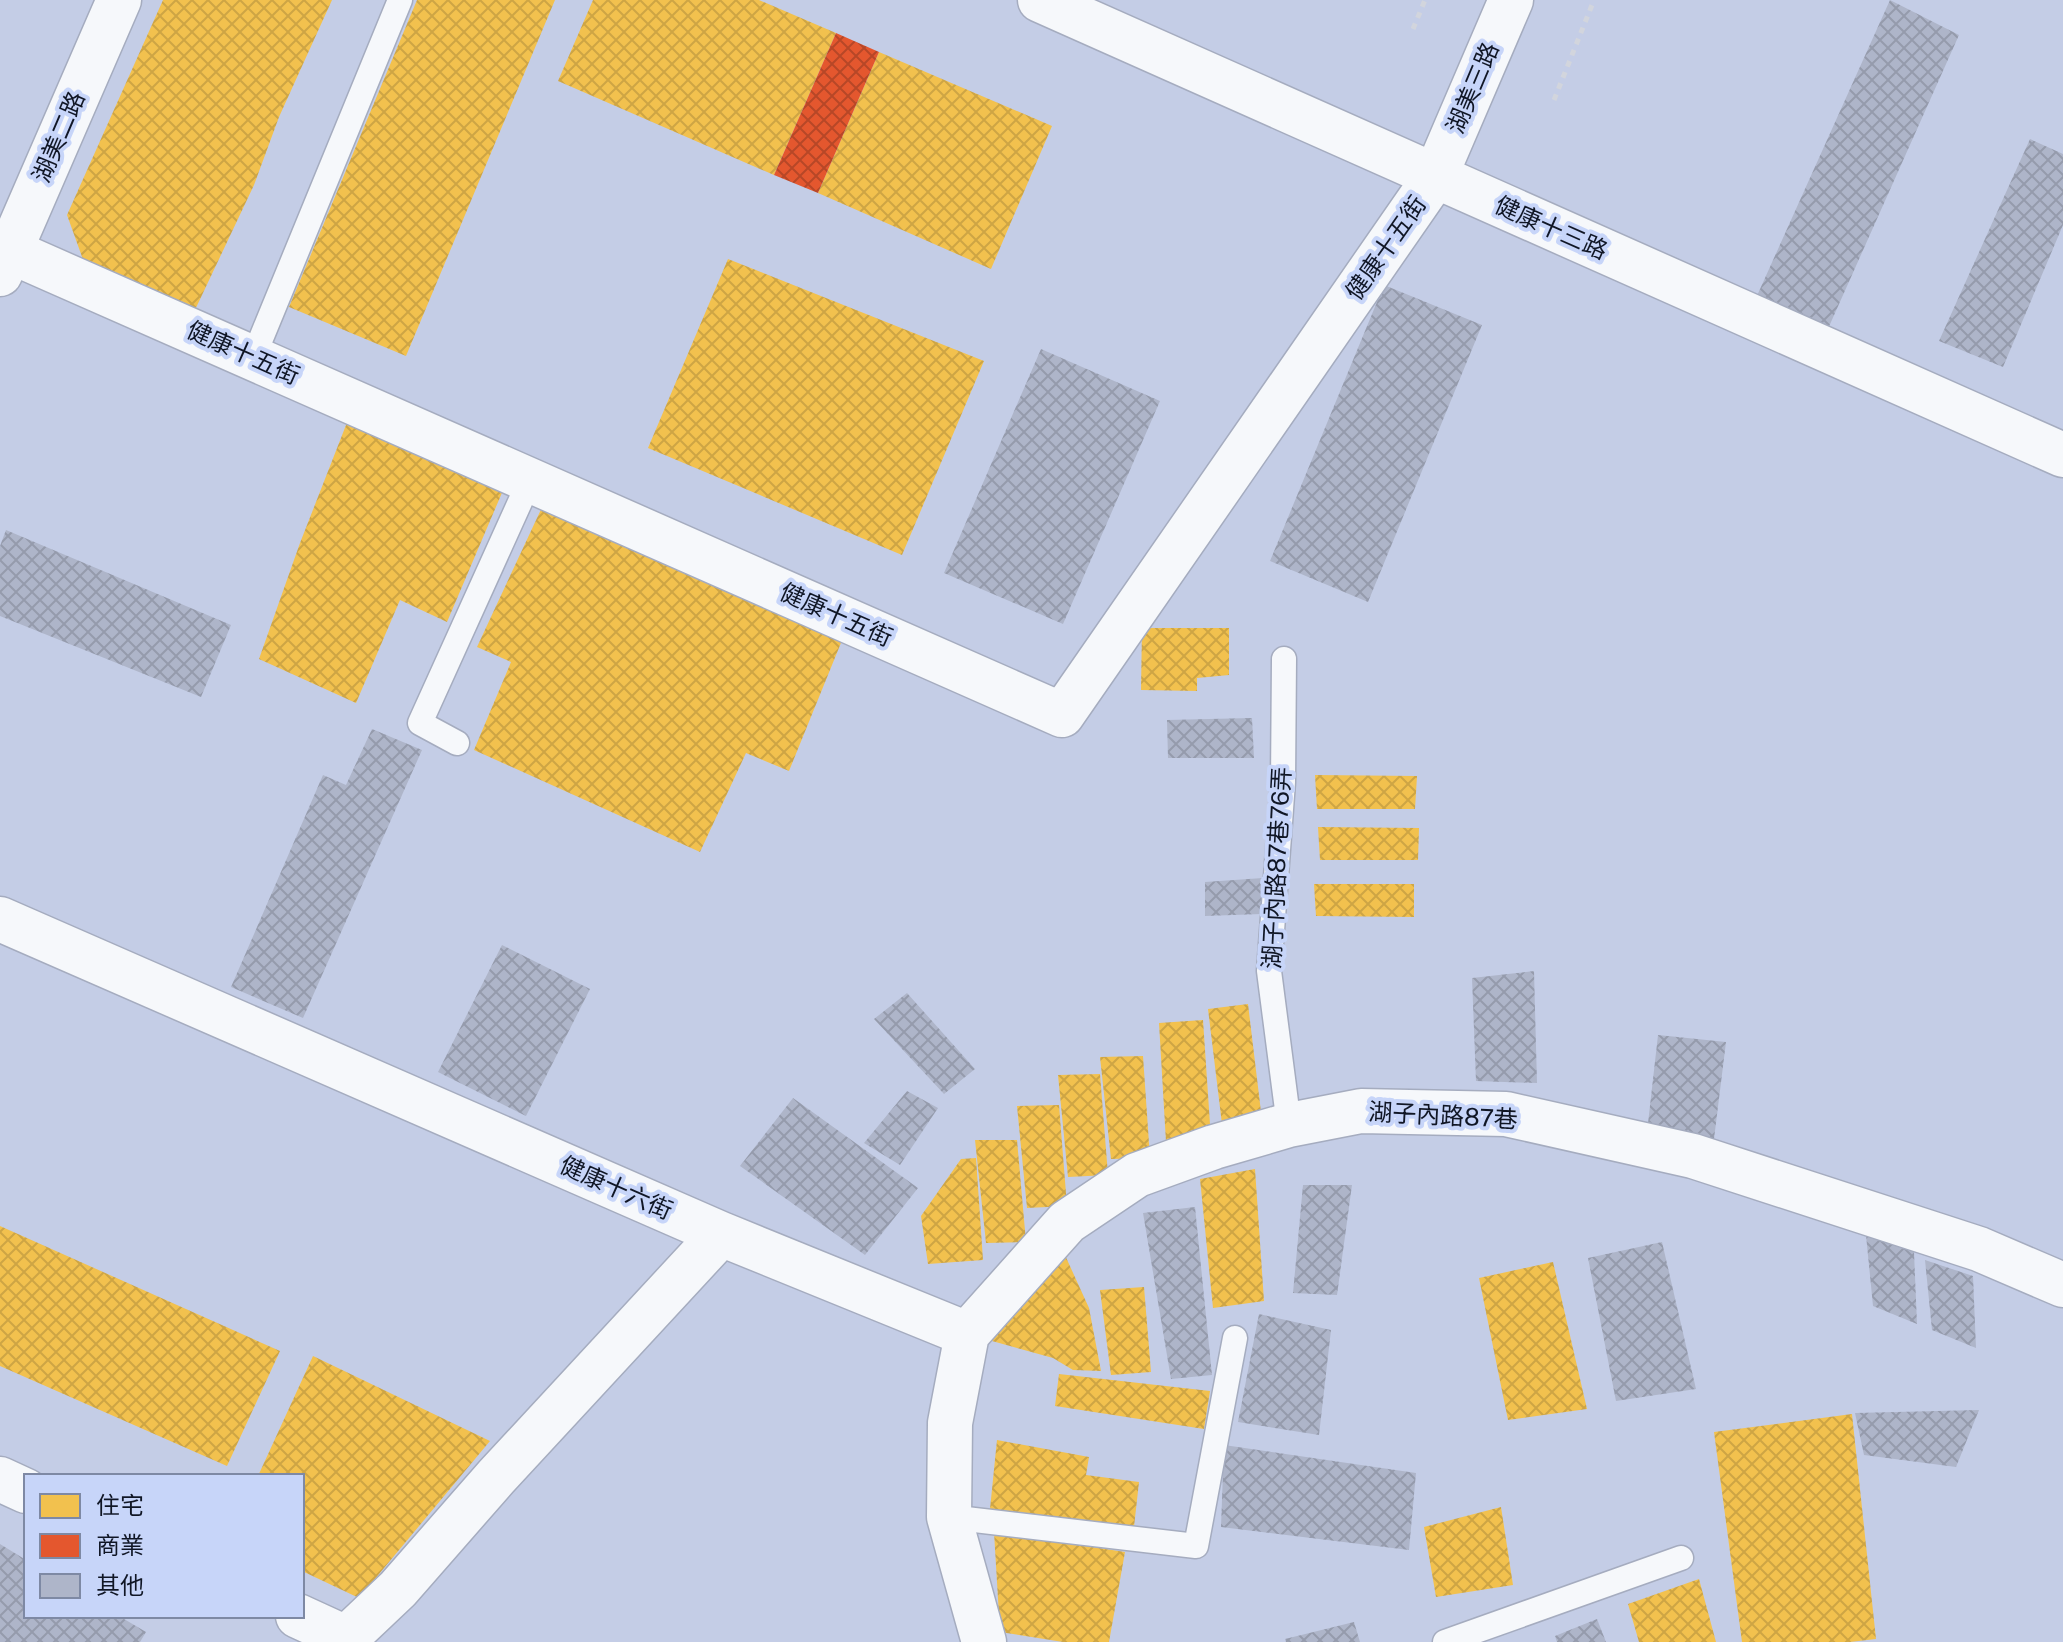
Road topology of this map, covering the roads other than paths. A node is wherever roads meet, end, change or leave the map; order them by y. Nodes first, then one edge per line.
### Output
1 (119, 0) edge
2 (400, 0) edge
3 (1040, 0) edge
4 (1511, 0) edge
5 (1435, 177) junction
6 (5, 263) edge
7 (253, 358) junction
8 (2063, 455) edge
9 (530, 480) junction
10 (1284, 659) dead end
11 (457, 743) dead end
12 (0, 919) edge
13 (1289, 1125) junction
14 (721, 1234) junction
15 (2063, 1285) edge
16 (967, 1334) junction
17 (1235, 1338) dead end
18 (0, 1479) edge
19 (24, 1490) edge
20 (949, 1517) junction
21 (1681, 1558) dead end
22 (302, 1618) edge
23 (344, 1640) edge
24 (984, 1642) edge
25 (1445, 1642) edge

1 - 6 street, 湖美二路
2 - 7 lane
3 - 5 street, 健康十三路
4 - 5 street, 湖美三路
5 - 8 street, 健康十三路
5 - 9 street, 健康十五街
6 - 7 street, 健康十五街
7 - 9 street, 健康十五街
9 - 11 lane
10 - 13 lane, 湖子內路87巷76弄
12 - 14 street, 健康十六街
13 - 15 street, 湖子內路87巷
13 - 16 street, 湖子內路87巷
14 - 16 street, 健康十六街
14 - 23 street
16 - 20 street
17 - 20 lane
18 - 19 street
20 - 24 street
21 - 25 lane
22 - 23 street

